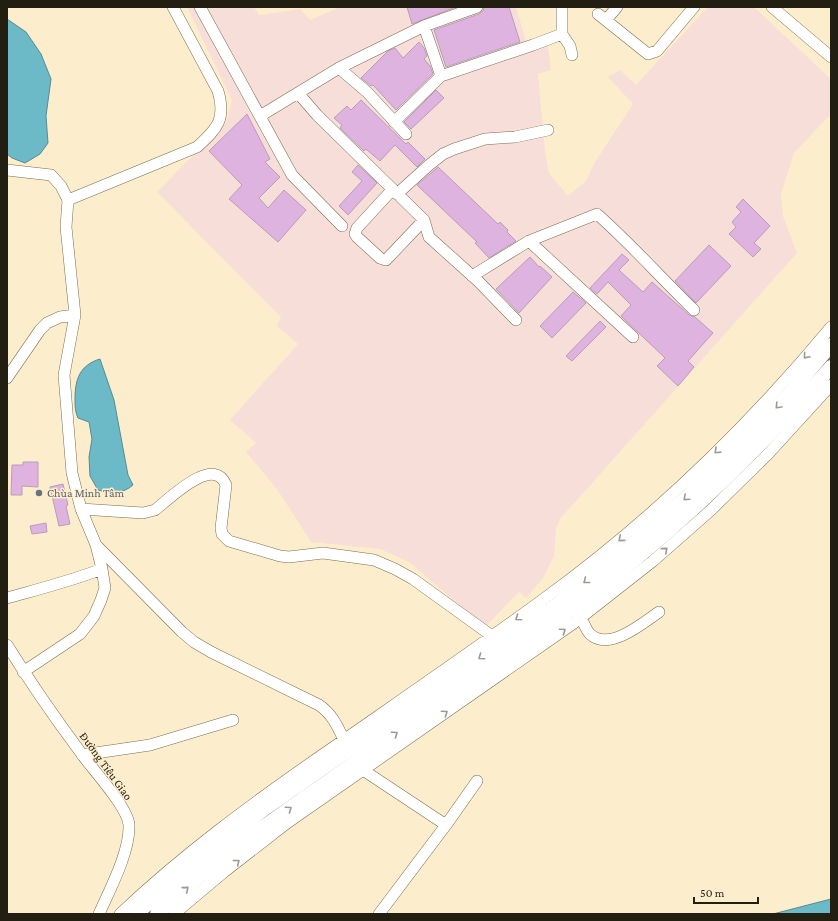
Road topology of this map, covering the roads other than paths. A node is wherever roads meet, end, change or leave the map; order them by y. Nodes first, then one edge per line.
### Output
1 (173, 7) edge
2 (200, 7) edge
3 (477, 7) edge
4 (562, 7) edge
5 (617, 7) edge
6 (694, 7) edge
7 (772, 7) edge
8 (785, 11) edge
9 (424, 26) junction
10 (562, 34) junction
11 (829, 52) edge
12 (572, 55) dead end
13 (339, 68) junction
14 (441, 76) junction
15 (298, 93) junction
16 (260, 116) junction
17 (394, 122) junction
18 (548, 130) dead end
19 (406, 134) dead end
20 (7, 170) edge
21 (395, 192) junction
22 (68, 200) junction
23 (424, 220) junction
24 (342, 226) dead end
25 (530, 241) junction
26 (472, 276) junction
27 (694, 310) dead end
28 (75, 315) junction
29 (516, 320) dead end
30 (831, 327) edge
31 (633, 337) dead end
32 (831, 345) edge
33 (831, 366) edge
34 (7, 378) edge
35 (831, 385) edge
36 (81, 509) junction
37 (96, 546) junction
38 (102, 569) junction
39 (7, 598) edge
40 (660, 612) dead end
41 (581, 618) junction
42 (492, 636) junction
43 (7, 645) edge
44 (24, 672) junction
45 (234, 720) dead end
46 (344, 740) junction
47 (82, 755) junction
48 (364, 770) junction
49 (329, 772) junction
50 (477, 781) dead end
51 (446, 825) junction
52 (99, 914) edge
53 (120, 914) edge
54 (136, 914) edge
55 (157, 914) edge
56 (174, 914) edge
57 (379, 914) edge

1 - 22 street
2 - 16 street
3 - 9 street
4 - 10 street
5 - 6 street
7 - 8 street
8 - 11 street
9 - 13 street
9 - 14 street
10 - 12 street
10 - 14 street
13 - 15 street
13 - 17 street
14 - 17 street
15 - 16 street
15 - 21 street
16 - 24 street
17 - 19 street
18 - 21 street
20 - 22 street
21 - 23 street
21 - 23 street
22 - 28 street
23 - 26 street
25 - 26 street
25 - 27 street
25 - 31 street
26 - 29 street
28 - 34 street
28 - 36 street
30 -> 42 street
32 -> 49 main road
49 -> 33 main road
41 -> 35 street
36 - 37 street
36 - 42 street
37 - 38 street
37 - 46 street
38 - 39 street
38 - 44 street
40 - 41 street
48 -> 41 street
42 - 46 street
43 - 44 street, Đường Tiêu Giao
44 - 47 street, Đường Tiêu Giao
45 - 47 street
46 - 49 street
47 - 52 street, Đường Tiêu Giao
48 - 49 street
48 - 51 street
49 - 53 street
49 - 54 main road
55 -> 49 main road
56 -> 49 street
50 - 51 street
51 - 57 street

